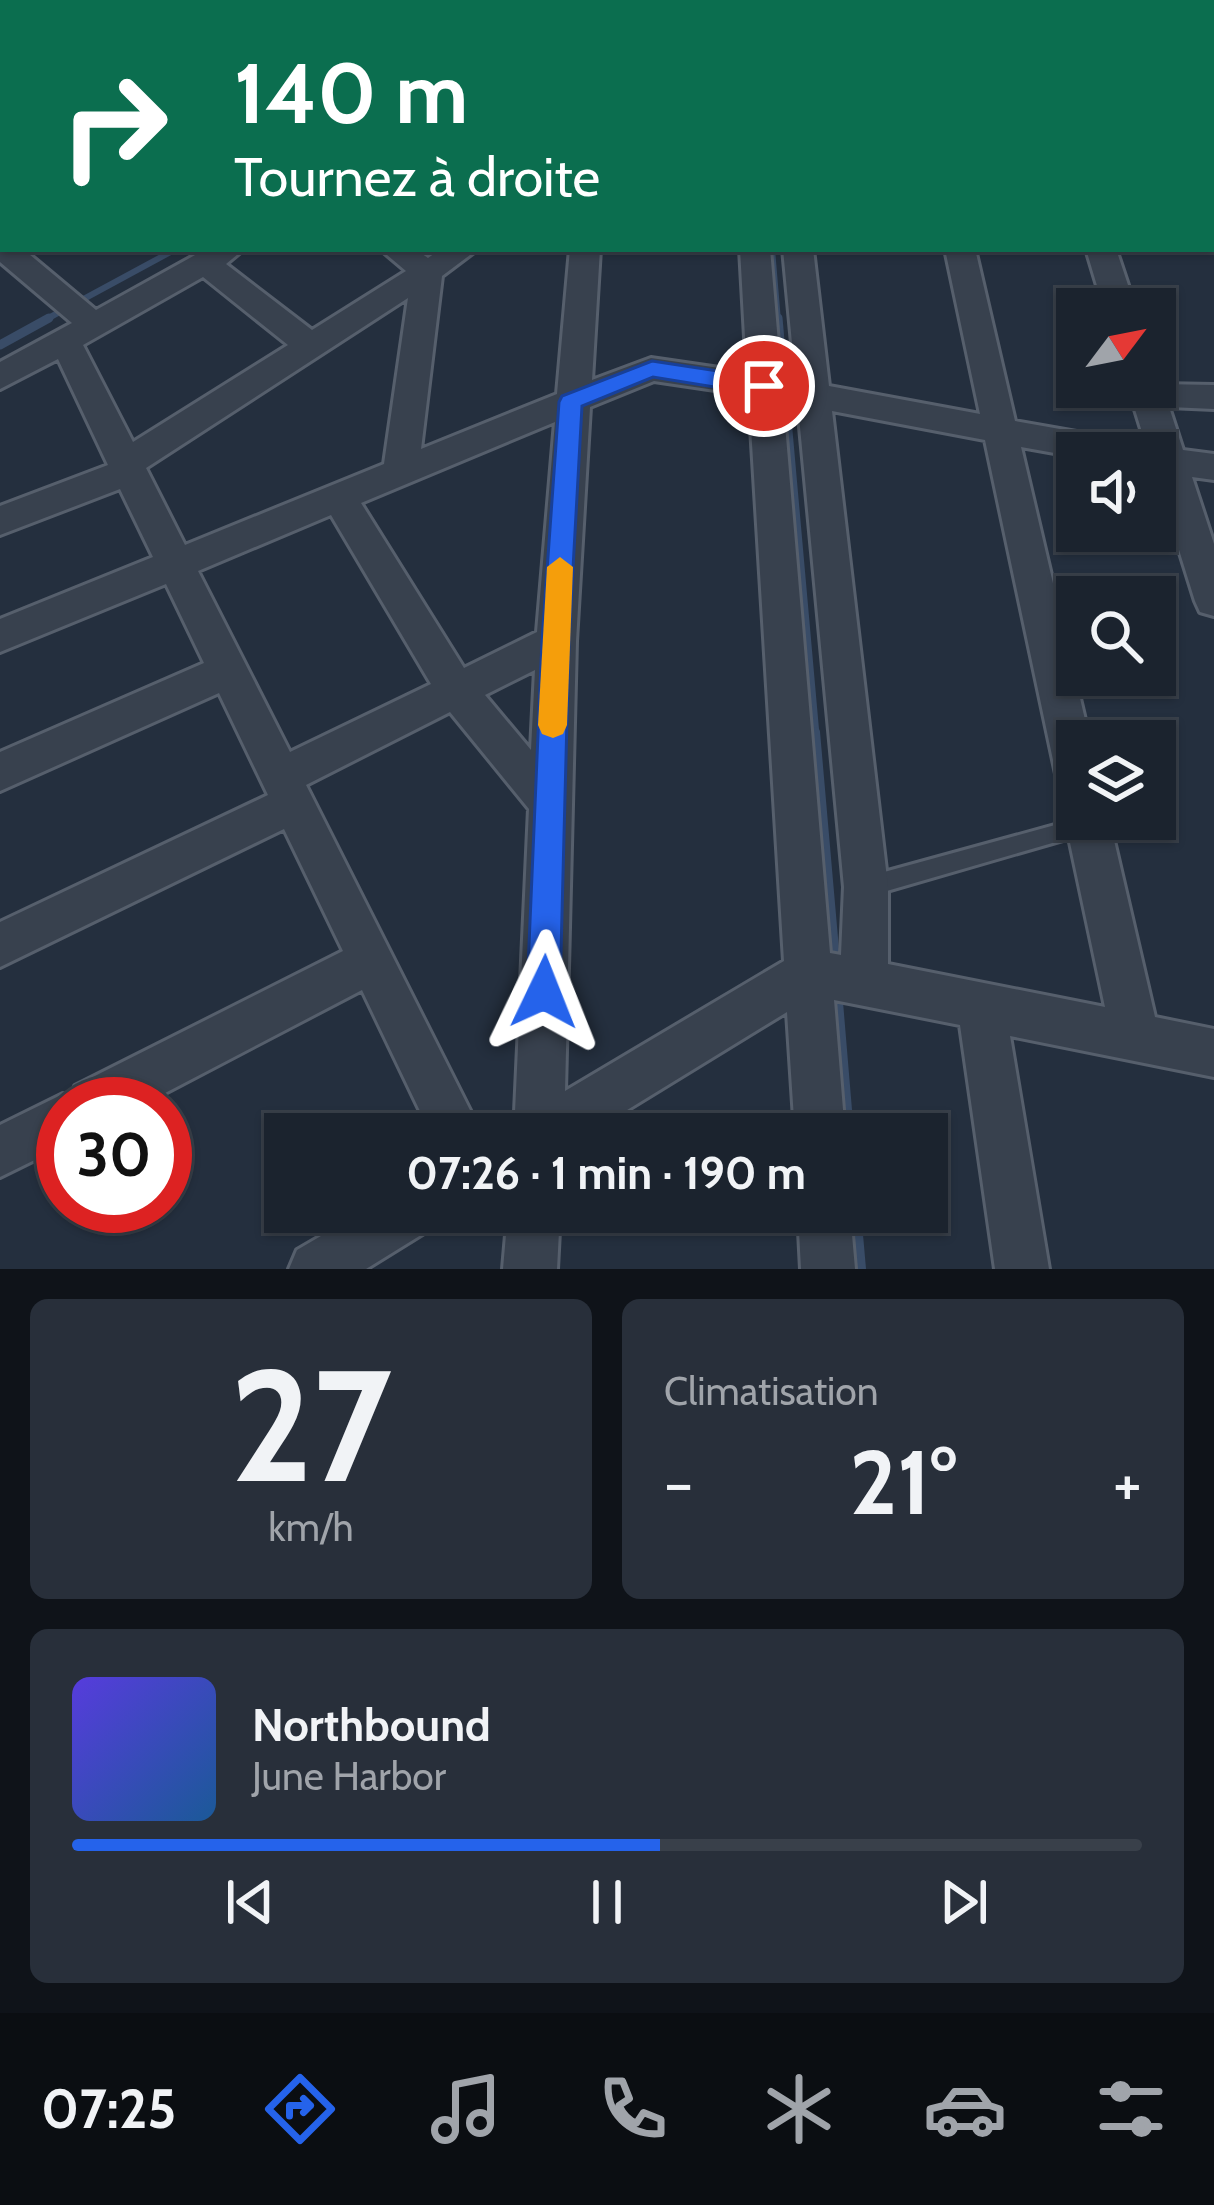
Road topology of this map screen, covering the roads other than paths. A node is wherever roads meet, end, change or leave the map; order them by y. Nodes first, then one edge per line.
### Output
1 (6, 252) edge
2 (399, 252) edge
3 (458, 252) edge
4 (584, 252) edge
5 (755, 252) edge
6 (798, 252) edge
7 (961, 252) edge
8 (1101, 252) edge
9 (217, 256) edge
10 (427, 272) junction
11 (1113, 288) edge
12 (78, 321) junction
13 (311, 346) junction
14 (0, 377) edge
15 (764, 386) junction
16 (1176, 394) edge
17 (812, 395) junction
18 (1214, 397) edge
19 (571, 402) junction
20 (1001, 432) junction
21 (1056, 442) edge
22 (1176, 462) edge
23 (1214, 467) edge
24 (127, 468) junction
25 (401, 472) junction
26 (339, 497) junction
27 (1176, 498) edge
28 (0, 521) edge
29 (175, 564) junction
30 (1214, 601) edge
31 (0, 636) edge
32 (556, 641) junction
33 (228, 670) junction
34 (456, 690) junction
35 (1065, 720) edge
36 (0, 772) edge
37 (287, 790) junction
38 (550, 803) junction
39 (1056, 831) edge
40 (1092, 840) edge
41 (866, 887) junction
42 (0, 945) edge
43 (371, 961) junction
44 (810, 972) junction
45 (864, 985) junction
46 (981, 1006) junction
47 (1135, 1034) junction
48 (1214, 1054) edge
49 (145, 1077) edge
50 (447, 1113) edge
51 (541, 1113) edge
52 (575, 1113) edge
53 (819, 1113) edge
54 (36, 1133) edge
55 (0, 1152) edge
56 (376, 1233) edge
57 (533, 1233) edge
58 (825, 1233) edge
59 (316, 1269) edge
60 (530, 1269) edge
61 (828, 1269) edge
62 (1022, 1269) edge

1 - 12 street
2 - 10 street
3 - 10 street
4 - 19 street
5 - 15 street
6 - 17 street
7 - 20 street
8 - 11 street
9 - 12 street
9 - 13 street
10 - 13 street
10 - 25 street
12 - 14 street
12 - 24 street
13 - 24 street
15 - 19 street
15 - 44 street
16 - 18 street
17 - 20 street
17 - 41 street
19 - 25 street
19 - 32 street
20 - 21 street
20 - 35 street
22 - 23 street
24 - 28 street
24 - 29 street
25 - 26 street
26 - 29 street
26 - 34 street
27 - 30 street
29 - 31 street
29 - 33 street
32 - 34 street
32 - 38 street
33 - 36 street
33 - 37 street
34 - 37 street
34 - 38 street
37 - 42 street
37 - 43 street
38 - 51 street
39 - 41 lane
40 - 47 street
41 - 45 street
43 - 49 street
43 - 50 street
44 - 45 street
44 - 52 street
44 - 53 street
45 - 46 street
46 - 47 street
46 - 62 street
47 - 48 street
54 - 55 street
56 - 59 street
57 - 60 street
58 - 61 street

